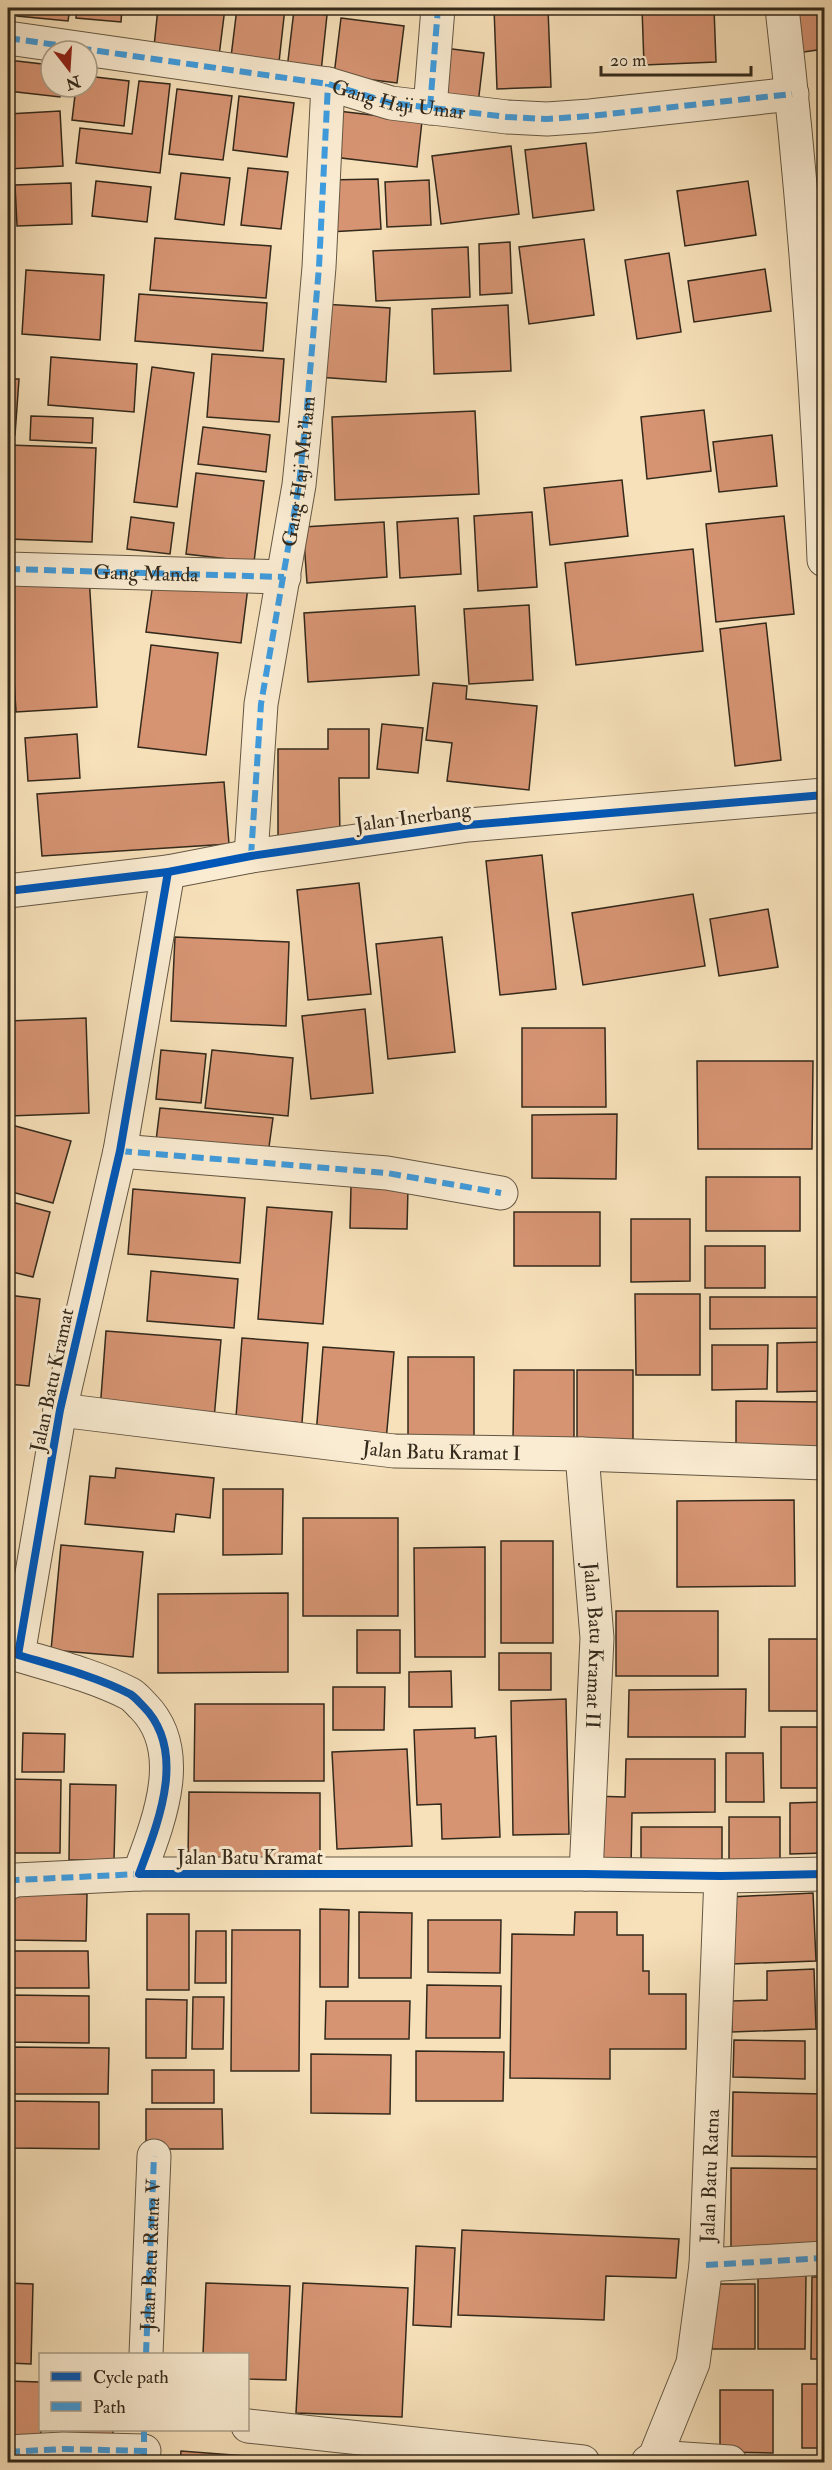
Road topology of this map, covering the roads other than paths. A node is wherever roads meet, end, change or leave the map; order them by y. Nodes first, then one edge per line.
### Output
1 (438, 8) edge
2 (782, 8) edge
3 (8, 38) edge
4 (328, 84) junction
5 (792, 94) junction
6 (430, 108) junction
7 (825, 560) edge
8 (8, 568) edge
9 (284, 577) junction
10 (825, 795) edge
11 (251, 856) junction
12 (168, 872) junction
13 (8, 891) edge
14 (120, 1151) junction
15 (501, 1193) dead end
16 (60, 1410) junction
17 (582, 1454) junction
18 (825, 1463) edge
19 (13, 1655) edge
20 (140, 1874) junction
21 (586, 1874) junction
22 (825, 1874) edge
23 (721, 1876) junction
24 (8, 1883) edge
25 (154, 2156) dead end
26 (825, 2258) edge
27 (706, 2265) junction
28 (146, 2353) edge
29 (249, 2426) edge
30 (144, 2448) edge
31 (8, 2452) edge
32 (652, 2460) edge
33 (583, 2463) edge
34 (730, 2463) edge

1 - 6 street
2 - 5 street
3 - 4 street, Gang Haji Umar
4 - 6 street, Gang Haji Umar
4 - 9 street, Gang Haji Mu'lam
5 - 6 street, Gang Haji Umar
5 - 7 street
8 - 9 street, Gang Manda
9 - 11 street, Gang Haji Mu'lam
10 - 11 street, Jalan Inerbang
11 - 12 street, Jalan Inerbang
12 - 13 street, Jalan Inerbang
12 - 14 street, Jalan Batu Kramat
14 - 15 street
14 - 16 street, Jalan Batu Kramat
16 - 17 street, Jalan Batu Kramat I
16 - 19 street, Jalan Batu Kramat
17 - 18 street, Jalan Batu Kramat I
17 - 21 street, Jalan Batu Kramat II
19 - 20 street, Jalan Batu Kramat
20 - 21 street, Jalan Batu Kramat
20 - 24 street
21 - 23 street, Jalan Batu Kramat
22 - 23 street, Jalan Batu Kramat
23 - 27 street, Jalan Batu Ratna
25 - 28 street, Jalan Batu Ratna V
26 - 27 street
27 - 32 street, Jalan Batu Ratna
29 - 33 street
30 - 31 street
32 - 34 street

